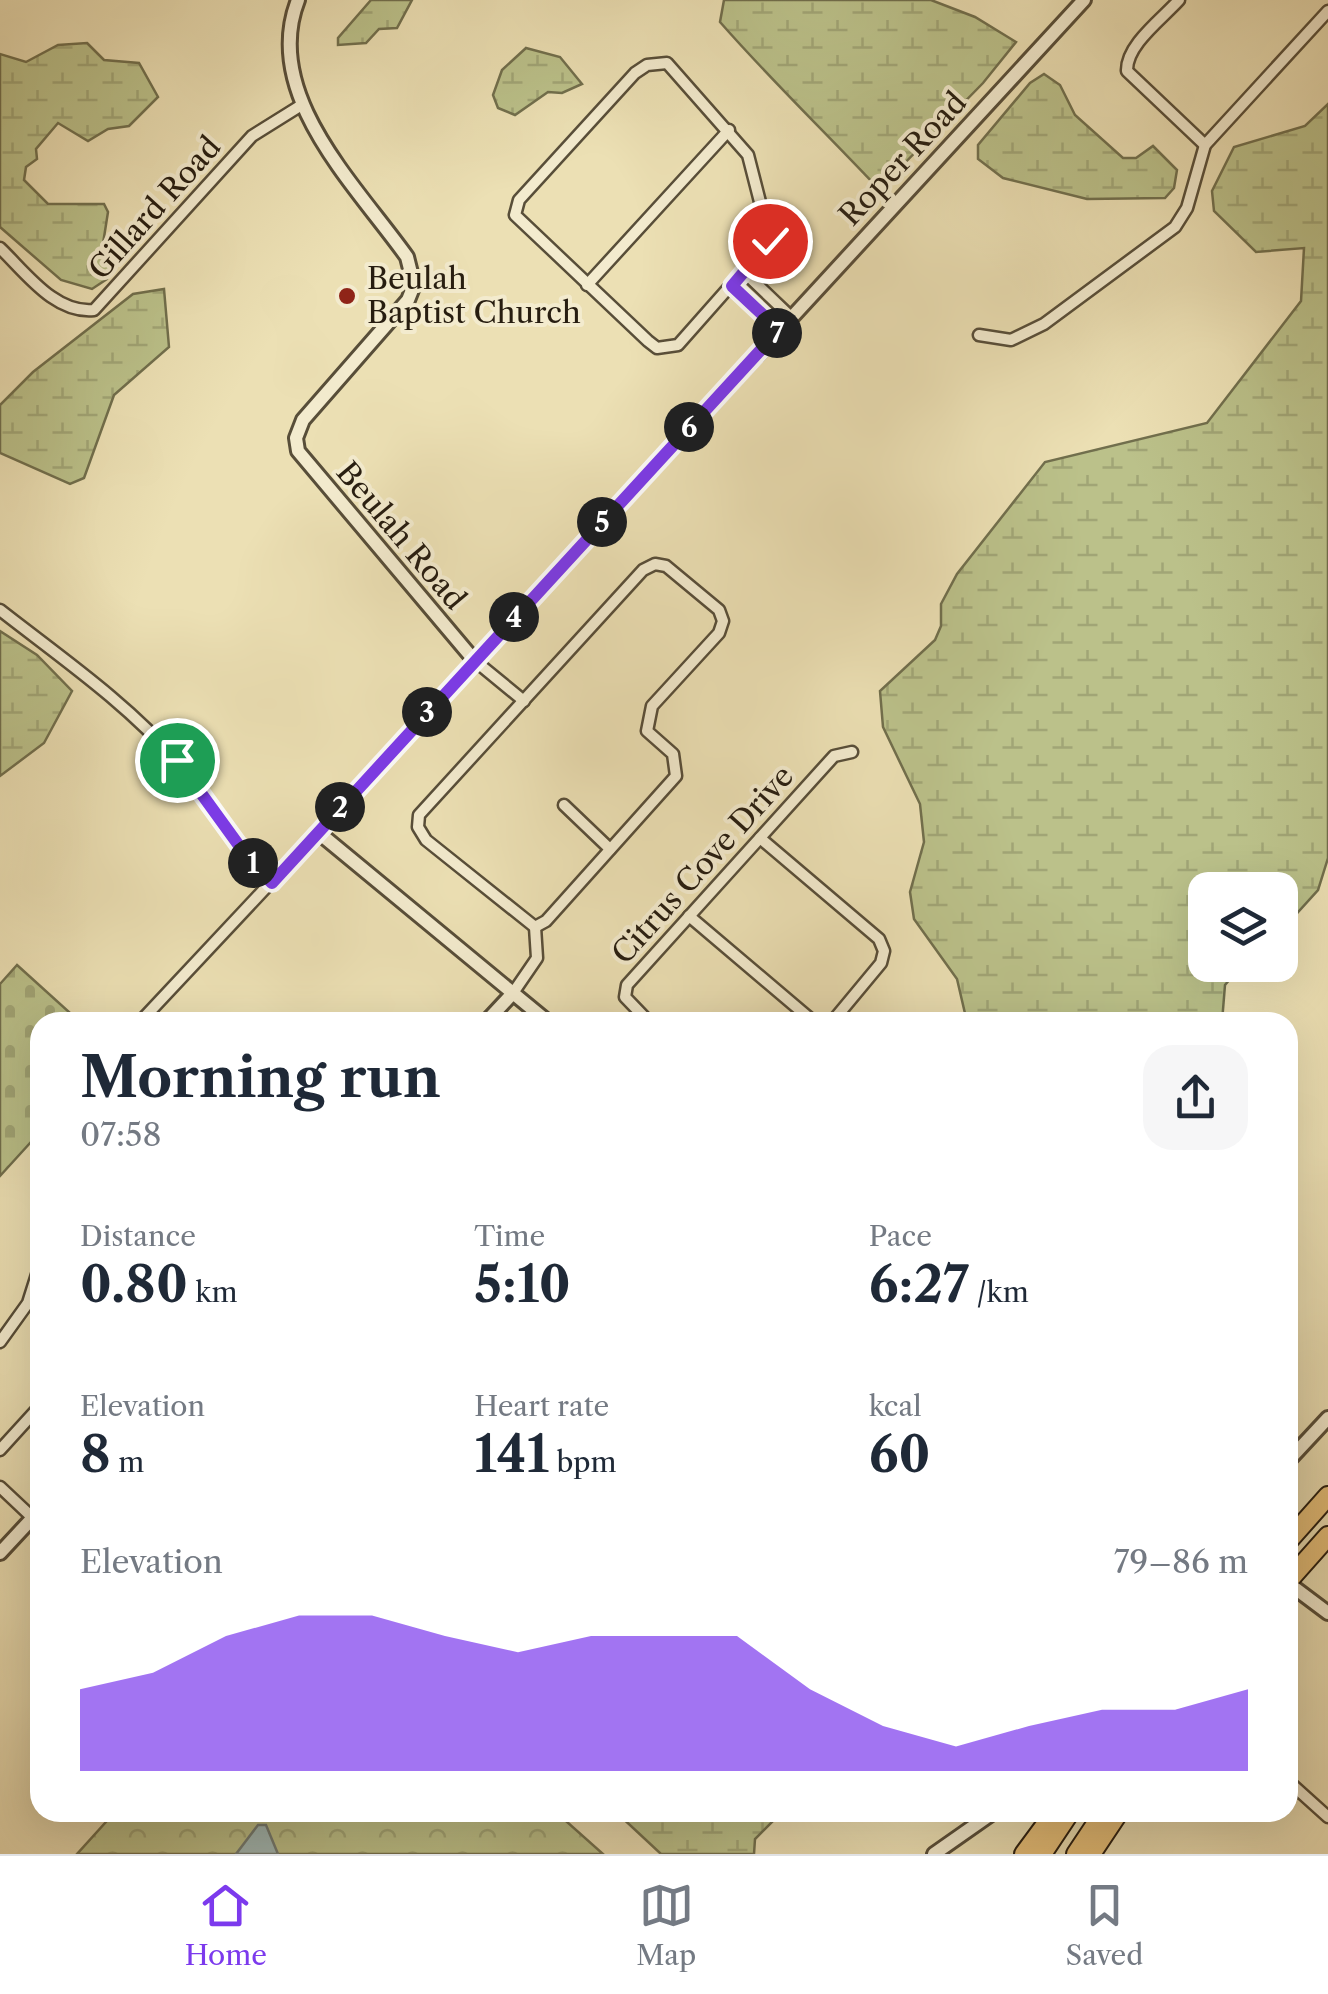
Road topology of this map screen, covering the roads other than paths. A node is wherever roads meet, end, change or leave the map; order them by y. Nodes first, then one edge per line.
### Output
1 (298, 0) edge
2 (1084, 0) edge
3 (1179, 0) edge
4 (1328, 11) edge
5 (300, 106) junction
6 (729, 130) junction
7 (1204, 145) junction
8 (0, 248) edge
9 (745, 273) junction
10 (587, 285) junction
11 (732, 286) junction
12 (791, 317) junction
13 (779, 330) junction
14 (979, 335) dead end
15 (0, 610) edge
16 (474, 660) junction
17 (524, 701) junction
18 (852, 752) dead end
19 (564, 805) dead end
20 (318, 832) junction
21 (760, 838) junction
22 (610, 849) junction
23 (272, 883) junction
24 (689, 916) junction
25 (534, 927) junction
26 (513, 993) junction
27 (149, 1012) edge
28 (495, 1012) edge
29 (536, 1012) edge
30 (640, 1012) edge
31 (802, 1012) edge
32 (840, 1012) edge
33 (30, 1297) edge
34 (0, 1342) edge
35 (30, 1417) edge
36 (1328, 1418) edge
37 (0, 1450) edge
38 (1298, 1450) edge
39 (0, 1487) edge
40 (1328, 1496) edge
41 (30, 1510) edge
42 (30, 1521) edge
43 (1298, 1530) edge
44 (1328, 1536) edge
45 (0, 1554) edge
46 (1298, 1569) edge
47 (1298, 1584) edge
48 (1328, 1613) edge
49 (1298, 1788) edge
50 (1325, 1809) edge
51 (980, 1822) edge
52 (1048, 1822) edge
53 (1063, 1822) edge
54 (1097, 1822) edge
55 (1112, 1822) edge
56 (934, 1854) edge
57 (1024, 1854) edge
58 (1042, 1854) edge
59 (1076, 1854) edge
60 (1091, 1854) edge

1 - 5 street
2 - 12 street, Roper Road
3 - 7 street
4 - 7 street
5 - 8 street, Gillard Road
5 - 16 street, Beulah Road
6 - 9 street
6 - 10 street
6 - 10 street
7 - 14 street
9 - 11 street
9 - 12 street
10 - 11 street
11 - 13 street
12 - 13 street, Roper Road
13 - 16 street, Roper Road
15 - 23 street
16 - 17 street
16 - 20 street
17 - 22 street
17 - 25 street
18 - 21 street, Citrus Cove Drive
19 - 22 street
20 - 23 street
20 - 26 street
21 - 24 street, Citrus Cove Drive
21 - 32 street
22 - 25 street
23 - 27 street
24 - 30 street, Citrus Cove Drive
24 - 31 street
25 - 26 street
26 - 28 street
26 - 29 street
33 - 34 street
35 - 37 street
36 - 38 street
39 - 41 street
40 - 43 highway
42 - 45 street
44 - 46 highway
47 - 48 street
49 - 50 street
51 - 56 street
52 - 57 highway
53 - 58 highway
54 - 59 highway
55 - 60 highway

